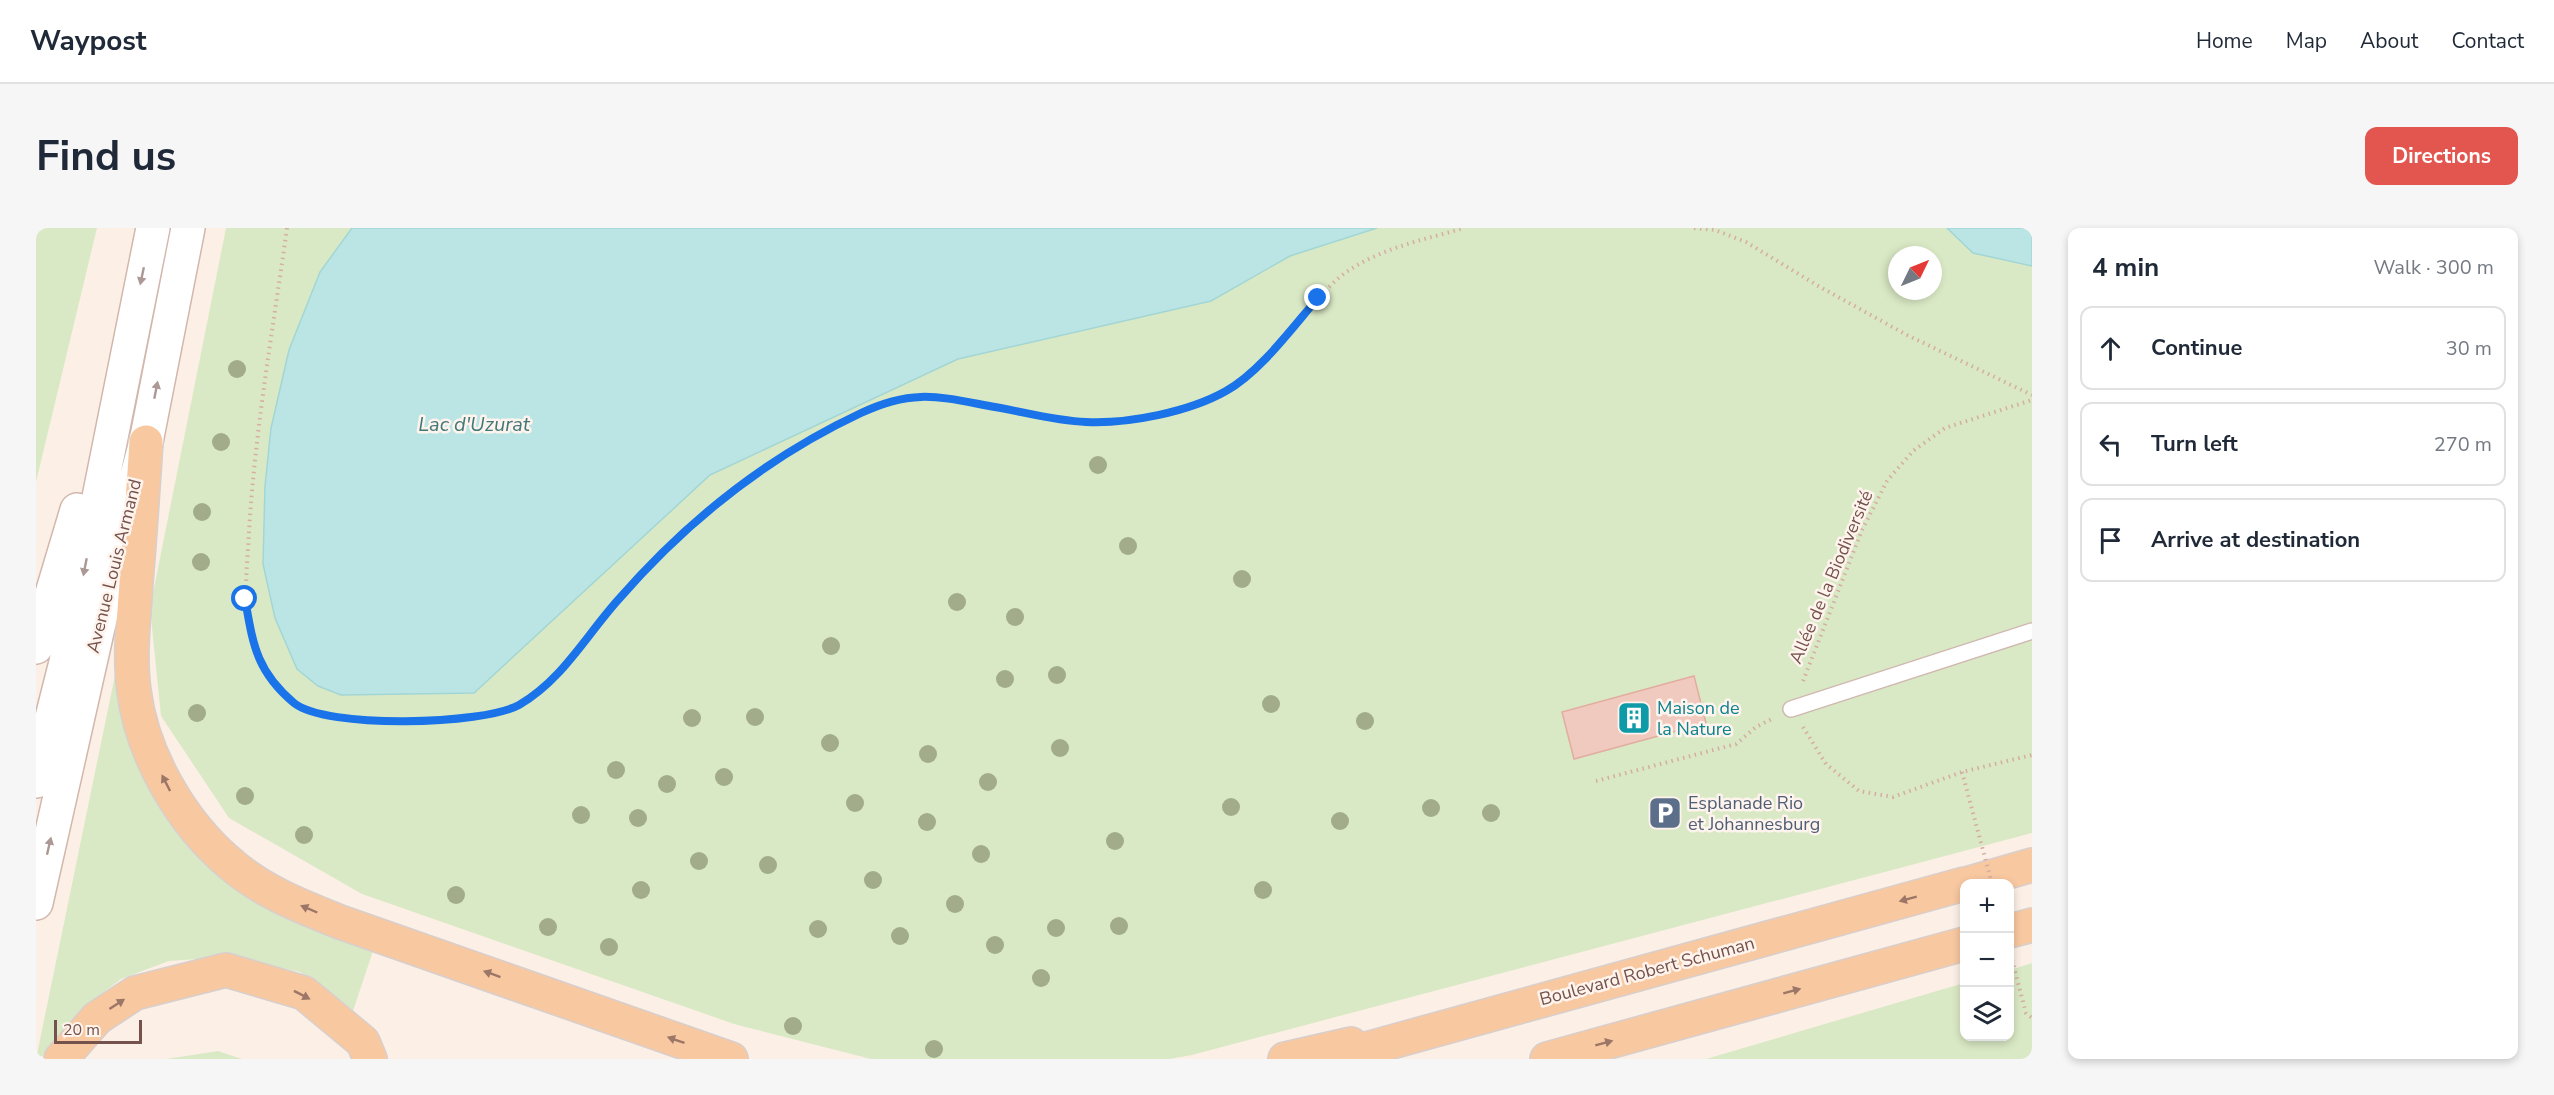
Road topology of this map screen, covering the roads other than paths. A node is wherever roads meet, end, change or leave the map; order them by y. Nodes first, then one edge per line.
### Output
1 (153, 228) edge
2 (188, 228) edge
3 (132, 324) junction
4 (146, 442) junction
5 (2032, 631) edge
6 (36, 647) edge
7 (1791, 709) road end
8 (36, 781) edge
9 (2032, 865) edge
10 (1983, 879) edge
11 (1960, 885) edge
12 (36, 903) edge
13 (2032, 925) edge
14 (2014, 930) edge
15 (1960, 945) edge
16 (1488, 1014) junction
17 (61, 1059) edge
18 (370, 1059) edge
19 (731, 1059) edge
20 (1285, 1059) edge
21 (1330, 1059) edge
22 (1547, 1059) edge

1 -> 3 main road, Avenue Louis Armand
4 -> 2 main road, Avenue Louis Armand
3 - 6 main road
3 -> 8 main road, Avenue Louis Armand
12 -> 4 main road, Avenue Louis Armand
19 -> 4 main road
5 - 7 lane
9 - 10 main road, Boulevard Robert Schuman
11 -> 16 main road, Boulevard Robert Schuman
13 - 14 main road
22 -> 15 main road
16 - 20 main road
16 - 21 main road, Boulevard Robert Schuman
17 -> 18 main road

